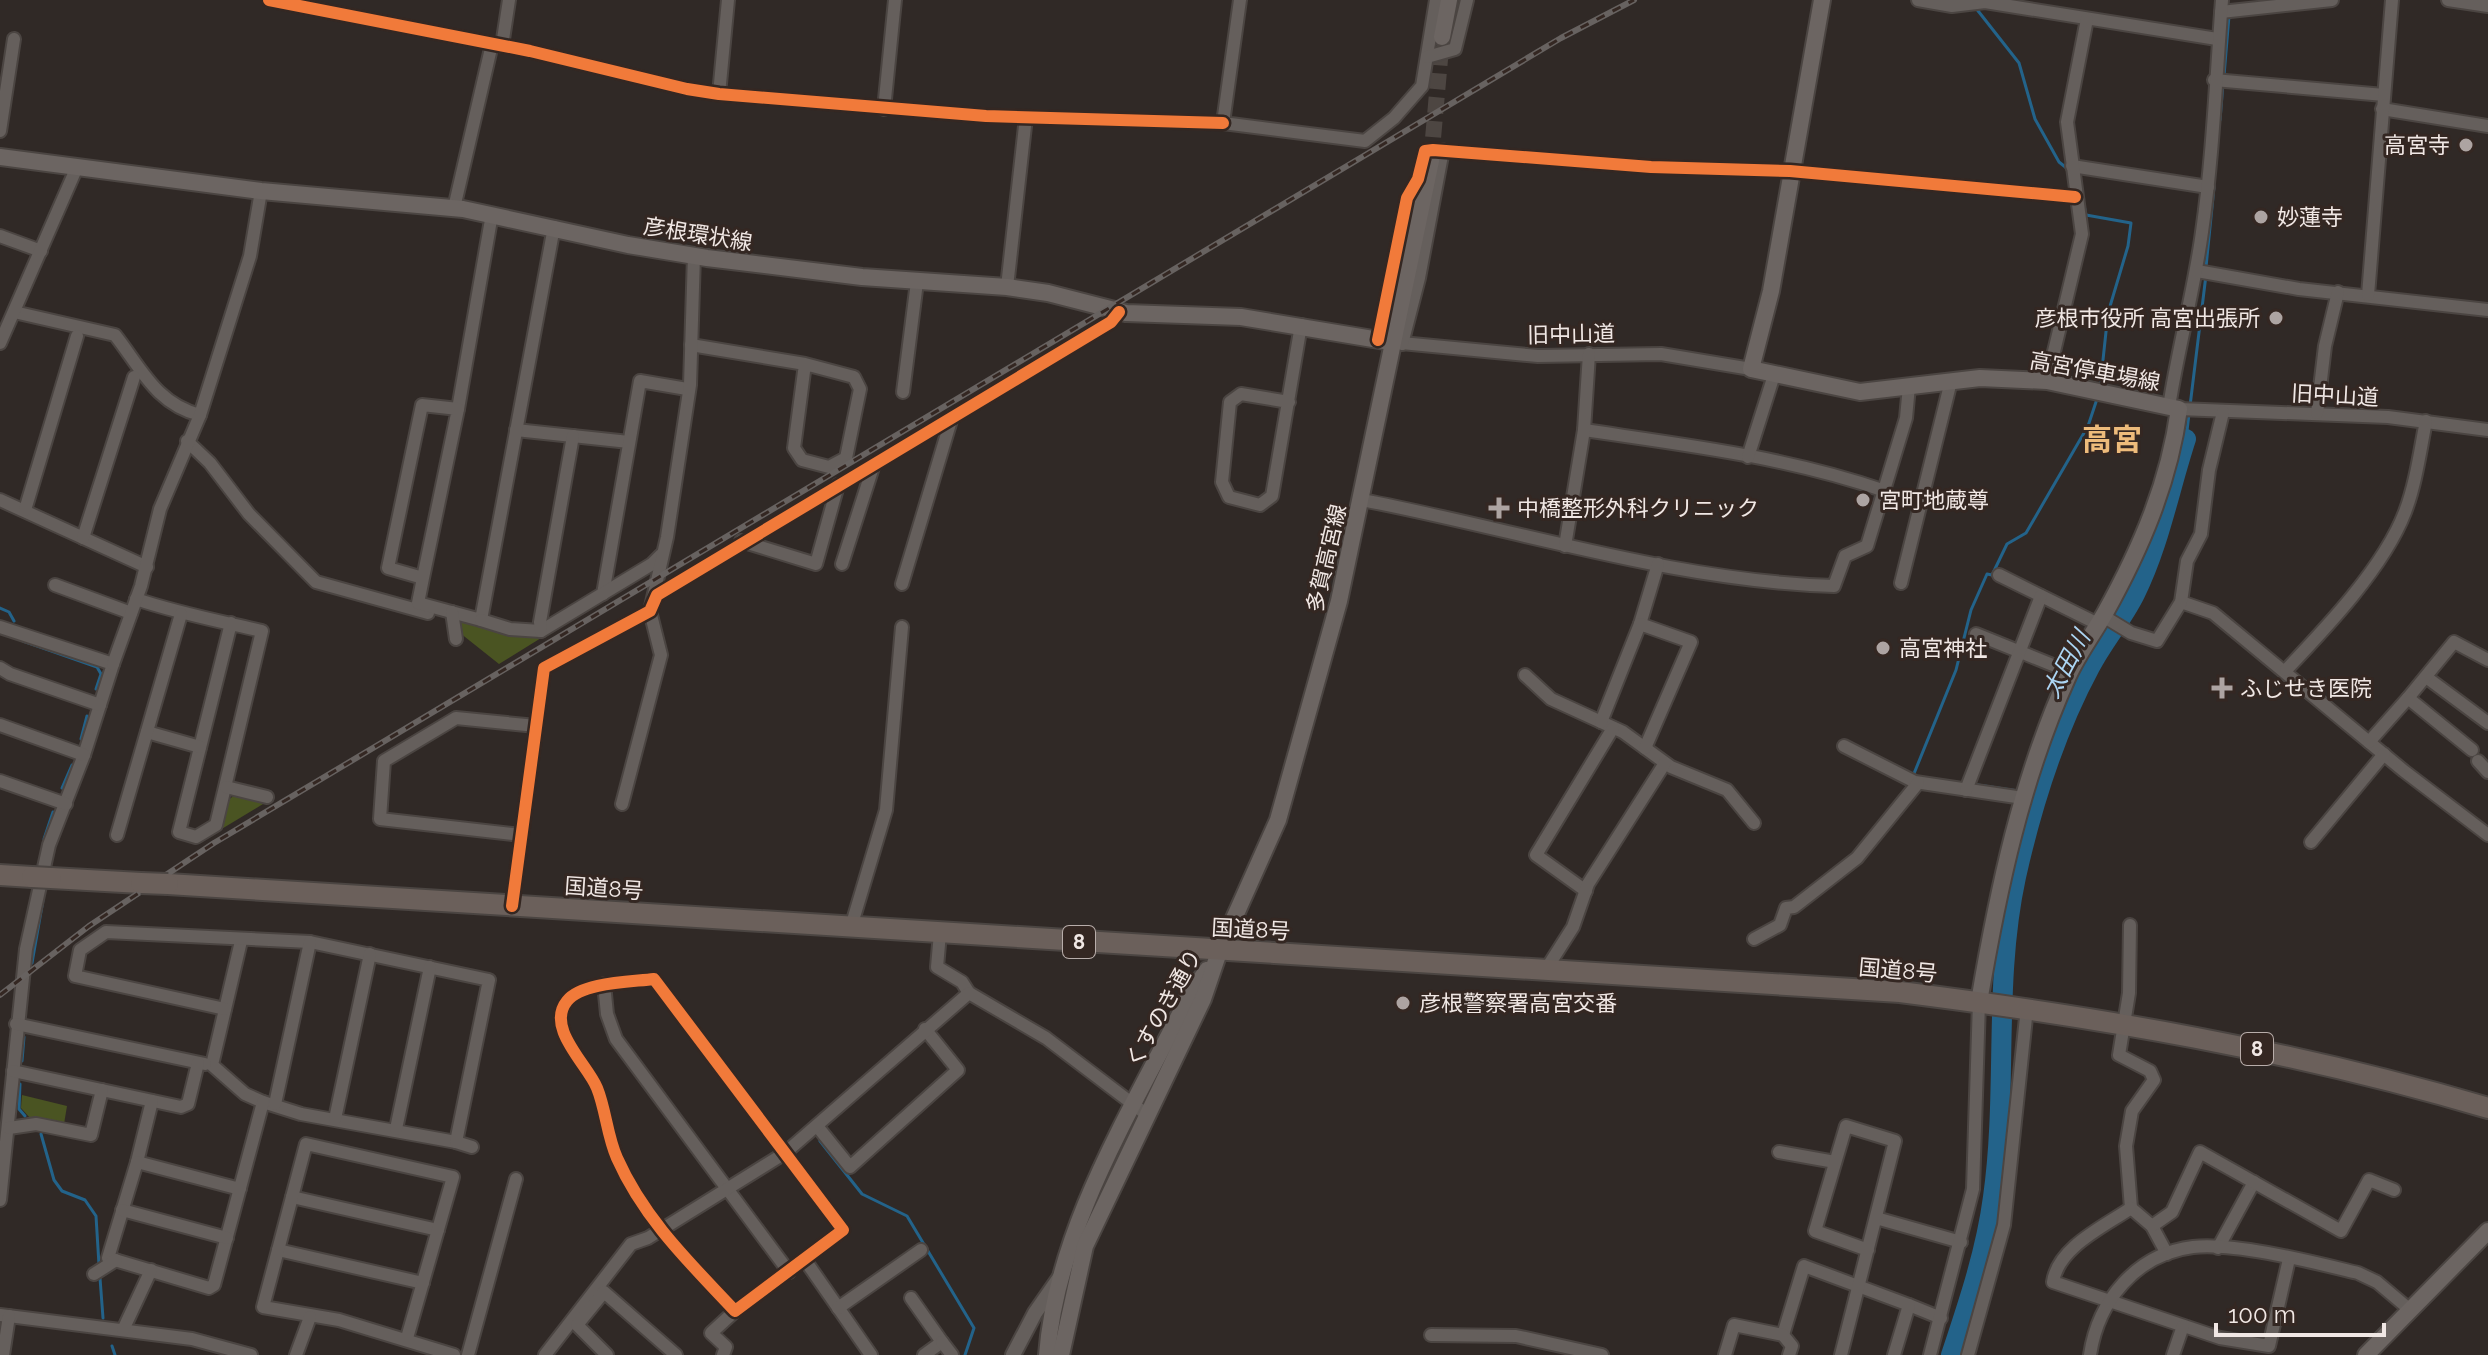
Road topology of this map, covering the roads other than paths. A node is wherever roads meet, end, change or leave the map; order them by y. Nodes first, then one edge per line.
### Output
1 (269, 0) edge
2 (509, 0) edge
3 (728, 0) edge
4 (895, 0) edge
5 (1240, 0) edge
6 (1436, 0) edge
7 (1449, 0) edge
8 (1467, 0) edge
9 (1822, 0) edge
10 (1918, 0) edge
11 (2332, 0) edge
12 (2392, 0) edge
13 (2448, 0) edge
14 (2221, 6) edge
15 (2488, 6) edge
16 (2087, 19) junction
17 (1442, 37) tunnel mouth
18 (14, 39) dead end
19 (2217, 39) junction
20 (497, 45) junction
21 (1427, 57) junction
22 (2214, 80) junction
23 (719, 94) junction
24 (2383, 102) junction
25 (884, 109) junction
26 (1026, 117) junction
27 (1223, 123) junction
28 (2488, 126) edge
29 (0, 131) edge
30 (1437, 156) joint
31 (0, 157) edge
32 (2072, 166) junction
33 (77, 167) junction
34 (1790, 171) junction
35 (2208, 187) junction
36 (261, 191) junction
37 (2075, 197) junction
38 (454, 208) junction
39 (492, 214) junction
40 (554, 227) junction
41 (0, 236) edge
42 (41, 251) junction
43 (694, 255) junction
44 (2197, 271) junction
45 (917, 282) junction
46 (1007, 287) junction
47 (2338, 292) junction
48 (2368, 295) junction
49 (2488, 310) edge
50 (14, 312) junction
51 (1119, 312) junction
52 (1301, 325) junction
53 (77, 336) dead end
54 (1390, 342) junction
55 (0, 343) edge
56 (691, 345) junction
57 (1589, 354) junction
58 (805, 364) junction
59 (1751, 369) junction
60 (1774, 375) junction
61 (134, 377) dead end
62 (1951, 381) junction
63 (2047, 381) junction
64 (1909, 386) junction
65 (687, 389) junction
66 (903, 392) dead end
67 (1289, 402) junction
68 (458, 409) junction
69 (2183, 410) junction
70 (2223, 412) junction
71 (2317, 413) junction
72 (200, 415) junction
73 (952, 417) junction
74 (2426, 421) junction
75 (516, 430) junction
76 (1584, 430) junction
77 (2488, 430) edge
78 (573, 436) junction
79 (187, 441) junction
80 (629, 442) junction
81 (1748, 457) junction
82 (874, 464) junction
83 (838, 485) junction
84 (1885, 491) junction
85 (0, 500) edge
86 (1362, 500) junction
87 (25, 510) junction
88 (83, 538) junction
89 (741, 541) junction
90 (1565, 546) junction
91 (661, 555) junction
92 (842, 564) dead end
93 (1658, 564) junction
94 (147, 567) junction
95 (1999, 575) dead end
96 (423, 578) junction
97 (1901, 583) dead end
98 (902, 584) dead end
99 (55, 585) dead end
100 (603, 594) junction
101 (2041, 596) junction
102 (136, 599) junction
103 (2181, 602) junction
104 (650, 611) junction
105 (131, 613) junction
106 (181, 614) junction
107 (451, 616) junction
108 (481, 620) junction
109 (2103, 620) junction
110 (231, 623) junction
111 (1640, 624) junction
112 (0, 627) edge
113 (902, 627) dead end
114 (541, 631) junction
115 (1976, 634) dead end
116 (456, 639) dead end
117 (2020, 652) junction
118 (2488, 660) edge
119 (113, 664) junction
120 (0, 668) edge
121 (2286, 670) junction
122 (2070, 672) junction
123 (1525, 675) dead end
124 (2426, 677) junction
125 (2408, 698) junction
126 (100, 705) junction
127 (1601, 722) junction
128 (2488, 723) edge
129 (0, 725) edge
130 (536, 726) junction
131 (1613, 728) junction
132 (147, 732) junction
133 (2369, 742) junction
134 (1844, 746) dead end
135 (200, 747) junction
136 (1645, 748) junction
137 (2384, 754) junction
138 (84, 755) junction
139 (1665, 763) junction
140 (2488, 772) edge
141 (0, 781) edge
142 (1918, 783) junction
143 (1968, 785) junction
144 (226, 787) junction
145 (267, 797) dead end
146 (2023, 798) junction
147 (66, 804) junction
148 (622, 804) dead end
149 (1754, 823) dead end
150 (2487, 832) edge
151 (117, 835) dead end
152 (521, 835) junction
153 (2311, 842) dead end
154 (0, 875) edge
155 (1586, 891) junction
156 (512, 906) junction
157 (2130, 925) dead end
158 (851, 927) junction
159 (940, 933) junction
160 (1754, 939) dead end
161 (241, 941) junction
162 (310, 942) junction
163 (1219, 952) junction
164 (370, 954) junction
165 (430, 967) junction
166 (1545, 971) junction
167 (604, 984) junction
168 (969, 993) junction
169 (1984, 1003) junction
170 (2025, 1008) junction
171 (225, 1009) junction
172 (16, 1024) junction
173 (2124, 1024) junction
174 (925, 1029) junction
175 (198, 1063) junction
176 (212, 1065) junction
177 (13, 1071) junction
178 (102, 1090) junction
179 (152, 1101) junction
180 (269, 1103) junction
181 (2488, 1108) edge
182 (1140, 1110) junction
183 (335, 1119) junction
184 (817, 1126) junction
185 (9, 1128) junction
186 (396, 1129) junction
187 (456, 1142) junction
188 (472, 1147) dead end
189 (1779, 1152) dead end
190 (785, 1153) junction
191 (137, 1162) junction
192 (1835, 1162) junction
193 (516, 1179) dead end
194 (2254, 1182) junction
195 (726, 1187) junction
196 (240, 1189) junction
197 (2394, 1190) dead end
198 (292, 1197) junction
199 (0, 1200) edge
200 (2131, 1208) junction
201 (122, 1210) junction
202 (1876, 1218) junction
203 (2152, 1226) junction
204 (658, 1229) junction
205 (438, 1230) junction
206 (2488, 1231) edge
207 (227, 1238) junction
208 (1961, 1242) junction
209 (2218, 1248) junction
210 (278, 1250) junction
211 (921, 1250) dead end
212 (1868, 1250) junction
213 (2167, 1254) junction
214 (2289, 1259) junction
215 (116, 1260) junction
216 (805, 1260) junction
217 (151, 1270) junction
218 (789, 1272) junction
219 (1062, 1273) junction
220 (94, 1274) dead end
221 (423, 1283) junction
222 (1858, 1289) junction
223 (911, 1298) dead end
224 (2108, 1302) junction
225 (1909, 1305) junction
226 (838, 1308) junction
227 (2409, 1309) junction
228 (735, 1311) junction
229 (5, 1315) edge
230 (310, 1317) junction
231 (1941, 1318) junction
232 (2183, 1326) junction
233 (123, 1330) junction
234 (1431, 1335) dead end
235 (1783, 1335) junction
236 (407, 1338) junction
237 (942, 1342) junction
238 (211, 1350) edge
239 (3, 1355) edge
240 (251, 1355) edge
241 (296, 1355) edge
242 (454, 1355) edge
243 (468, 1355) edge
244 (545, 1355) edge
245 (607, 1355) edge
246 (676, 1355) edge
247 (723, 1355) edge
248 (871, 1355) edge
249 (924, 1355) edge
250 (952, 1355) edge
251 (1013, 1355) edge
252 (1047, 1355) edge
253 (1061, 1355) edge
254 (1602, 1355) edge
255 (1725, 1355) edge
256 (1789, 1355) edge
257 (1841, 1355) edge
258 (1894, 1355) edge
259 (1930, 1355) edge
260 (1968, 1355) edge
261 (2090, 1355) edge
262 (2173, 1355) edge
263 (2366, 1355) edge

1 - 20 street
2 - 20 street
3 - 23 street
4 - 25 street
5 - 27 street
6 - 21 street
7 - 17 main road
8 - 21 street
9 - 34 main road
10 - 16 street
11 - 14 street
12 - 24 street
13 - 15 street
14 - 19 street
16 - 19 street
16 - 32 street
18 - 29 street
19 - 22 street
20 - 23 street
20 - 38 street
21 - 27 street
22 - 24 street
22 - 35 street
23 - 25 street
24 - 28 street
24 - 48 street
25 - 26 street
26 - 27 street
26 - 46 street
30 - 34 street
30 - 54 main road, 多賀高宮線
31 - 33 main road, 彦根環状線
32 - 35 street
32 - 37 street
33 - 36 main road, 彦根環状線
33 - 42 street
34 - 37 street
34 - 59 main road
35 - 44 street
36 - 38 main road, 彦根環状線
36 - 72 street
37 - 63 street
38 - 39 main road, 彦根環状線
39 - 40 main road, 彦根環状線
39 - 68 street
40 - 43 main road, 彦根環状線
40 - 75 street
41 - 42 street
42 - 50 street
43 - 45 main road, 彦根環状線
43 - 56 street
44 - 47 street
44 - 69 street
45 - 46 main road, 彦根環状線
45 - 66 street
46 - 51 main road, 彦根環状線
47 - 48 street
47 - 71 street
48 - 49 street
50 - 55 street
50 - 72 street
51 - 52 main road, 彦根環状線
51 - 73 street
52 - 54 main road, 彦根環状線
52 - 67 street
53 - 87 street
54 - 57 street, 旧中山道
54 - 86 main road, 多賀高宮線
56 - 58 street
56 - 65 street
57 - 59 street, 旧中山道
57 - 76 street
58 - 58 street
59 - 60 main road, 高宮停車場線
60 - 64 main road, 高宮停車場線
60 - 81 street
61 - 88 street
62 - 63 main road, 高宮停車場線
62 - 64 main road, 高宮停車場線
62 - 97 street
63 - 69 main road, 高宮停車場線
64 - 84 street
65 - 80 street
65 - 91 street
67 - 67 street
68 - 96 street
68 - 96 street
69 - 70 street, 旧中山道
69 - 109 main road, 高宮停車場線
70 - 71 street, 旧中山道
70 - 103 street
71 - 74 street, 旧中山道
72 - 79 street
73 - 82 street
73 - 98 street
74 - 77 street, 旧中山道
74 - 121 street
75 - 78 street
75 - 108 street
76 - 81 street
76 - 90 street
78 - 80 street
78 - 114 street
79 - 94 street
79 - 107 street
80 - 100 street
81 - 84 street
82 - 83 street
82 - 92 street
83 - 89 street
83 - 89 street
84 - 93 street
85 - 87 street
86 - 90 street
86 - 163 main road, 多賀高宮線
87 - 88 street
88 - 94 street
89 - 104 street
90 - 93 street
91 - 100 street
91 - 104 street
93 - 111 street
94 - 102 street
95 - 101 street
96 - 107 street
99 - 105 street
100 - 114 street
101 - 109 street
101 - 117 street
102 - 105 street
102 - 106 street
103 - 109 street
103 - 121 street
104 - 130 street
104 - 148 street
105 - 119 street
106 - 110 street
106 - 132 street
107 - 108 street
107 - 116 street
108 - 114 street
109 - 122 main road, 高宮停車場線
110 - 135 street
110 - 144 street
111 - 127 street
111 - 136 street
112 - 119 street
113 - 158 street
115 - 117 street
117 - 122 street
117 - 143 street
118 - 124 street
119 - 126 street
120 - 126 street
121 - 133 street
122 - 146 main road, 高宮停車場線
123 - 127 street
124 - 125 street
124 - 128 street
125 - 133 street
125 - 140 street
126 - 138 street
127 - 131 street
129 - 138 street
130 - 152 street
130 - 152 street
131 - 136 street
131 - 155 street
132 - 135 street
132 - 151 street
133 - 137 street
134 - 142 street
135 - 144 street
136 - 139 street
137 - 150 street
137 - 153 street
138 - 147 street
139 - 149 street
139 - 155 street
141 - 147 street
142 - 143 street
142 - 160 street
143 - 146 street
144 - 145 street
146 - 169 main road, 高宮停車場線
147 - 172 street
152 - 156 street
154 - 156 highway, 国道8号 / 8, bridge
155 - 166 street
156 - 158 highway, 国道8号 / 8
157 - 173 street
158 - 159 highway, 国道8号 / 8
159 - 163 highway, 国道8号 / 8
159 - 168 street
161 - 162 street
161 - 171 street
161 - 171 street
162 - 164 street
162 - 180 street
163 - 166 highway, 国道8号 / 8
163 - 182 main road, くすのき通り
164 - 165 street
164 - 183 street
165 - 186 street
165 - 187 street
166 - 169 highway, 国道8号 / 8
167 - 190 street
167 - 195 street
167 - 204 street
168 - 174 street
168 - 182 street
169 - 170 highway, 国道8号 / 8
169 - 208 street
170 - 173 highway, 国道8号 / 8
170 - 260 street
171 - 176 street
172 - 175 street
172 - 177 street
173 - 181 highway, 国道8号 / 8
173 - 200 street
174 - 184 street
174 - 184 street
175 - 176 street
175 - 179 street
176 - 180 street
177 - 178 street
177 - 185 street
178 - 179 street
178 - 185 street
179 - 191 street
180 - 183 street
180 - 196 street
182 - 219 main road, くすのき通り
182 - 253 main road, くすのき通り
183 - 186 street
184 - 190 street
185 - 199 street
186 - 187 street
187 - 188 street
189 - 192 street
190 - 195 street
190 - 216 street
191 - 196 street
191 - 201 street
192 - 202 street
192 - 212 street
193 - 243 street
194 - 197 street
194 - 203 street
194 - 209 street
195 - 204 street
195 - 218 street
196 - 207 street
198 - 205 street
198 - 205 street
198 - 210 street
200 - 203 street
200 - 224 street
201 - 207 street
201 - 215 street
202 - 208 street
202 - 212 street
203 - 213 street
204 - 228 street
204 - 244 street
205 - 221 street
206 - 227 main road
207 - 217 street
208 - 231 street
209 - 213 street
209 - 214 street
210 - 221 street
210 - 230 street
211 - 226 street
212 - 222 street
213 - 224 street
214 - 227 street
214 - 232 street
215 - 217 street
215 - 220 street
216 - 218 street
216 - 226 street
217 - 233 street
218 - 228 street
219 - 251 street
219 - 252 main road, くすのき通り
221 - 236 street
222 - 225 street
222 - 235 street
222 - 257 street
223 - 237 street
224 - 232 street
224 - 261 street
225 - 231 street
225 - 258 street
226 - 248 street
227 - 263 main road
228 - 247 street
229 - 233 street
229 - 239 street
230 - 236 street
230 - 241 street
231 - 259 street
232 - 262 street
233 - 238 street
234 - 254 street
235 - 255 street
235 - 256 street
236 - 242 street
237 - 249 street
237 - 250 street
238 - 240 street
245 - 246 street

